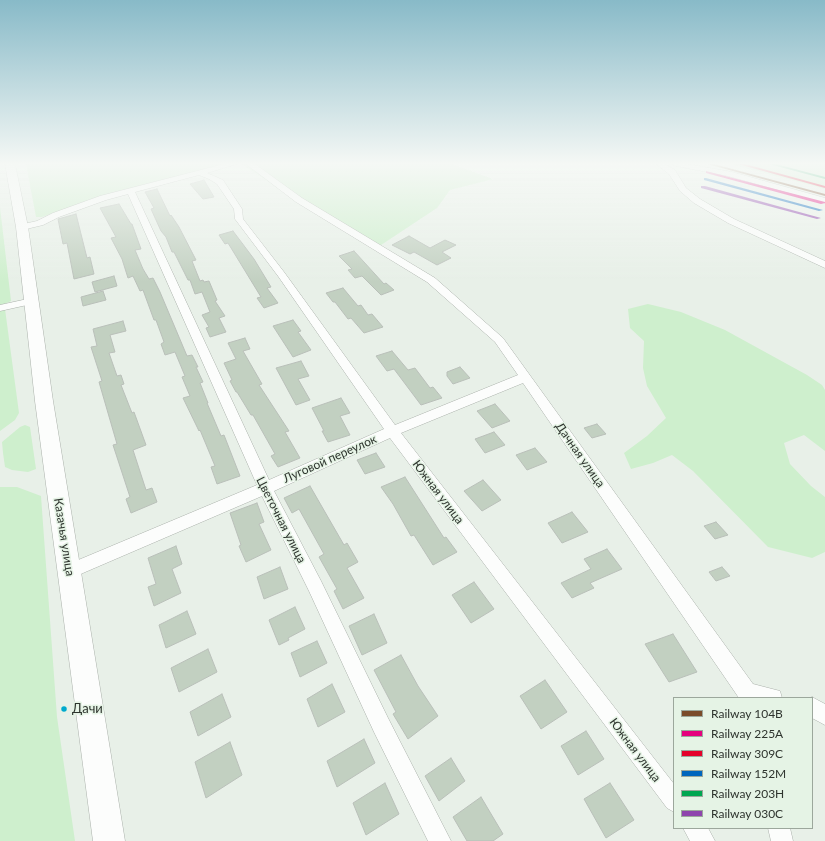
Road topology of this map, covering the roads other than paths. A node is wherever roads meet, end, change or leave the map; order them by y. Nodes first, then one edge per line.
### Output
1 (17, 203) edge
2 (90, 203) edge
3 (136, 203) edge
4 (234, 203) edge
5 (304, 203) edge
6 (701, 203) edge
7 (22, 230) junction
8 (825, 265) edge
9 (32, 301) junction
10 (0, 308) edge
11 (525, 378) junction
12 (392, 432) junction
13 (265, 488) junction
14 (70, 571) junction
15 (748, 695) edge
16 (765, 697) edge
17 (813, 708) edge
18 (825, 715) edge
19 (673, 800) edge
20 (695, 829) edge
21 (779, 829) edge
22 (109, 841) edge
23 (440, 841) edge
24 (704, 841) edge
25 (782, 841) edge

1 - 7 main road, Казачья улица
2 - 7 street
3 - 13 street, Цветочная улица
4 - 12 street, Южная улица
5 - 11 street, Дачная улица
6 - 8 street
7 - 9 main road, Казачья улица
9 - 10 street
9 - 14 main road, Казачья улица
11 - 12 street, Луговой переулок
11 - 15 street, Дачная улица
12 - 13 street, Луговой переулок
12 - 19 street, Южная улица
13 - 14 street, Луговой переулок
13 - 23 street, Цветочная улица
14 - 22 main road, Казачья улица
15 - 16 street
17 - 18 street
20 - 24 street
21 - 25 street

